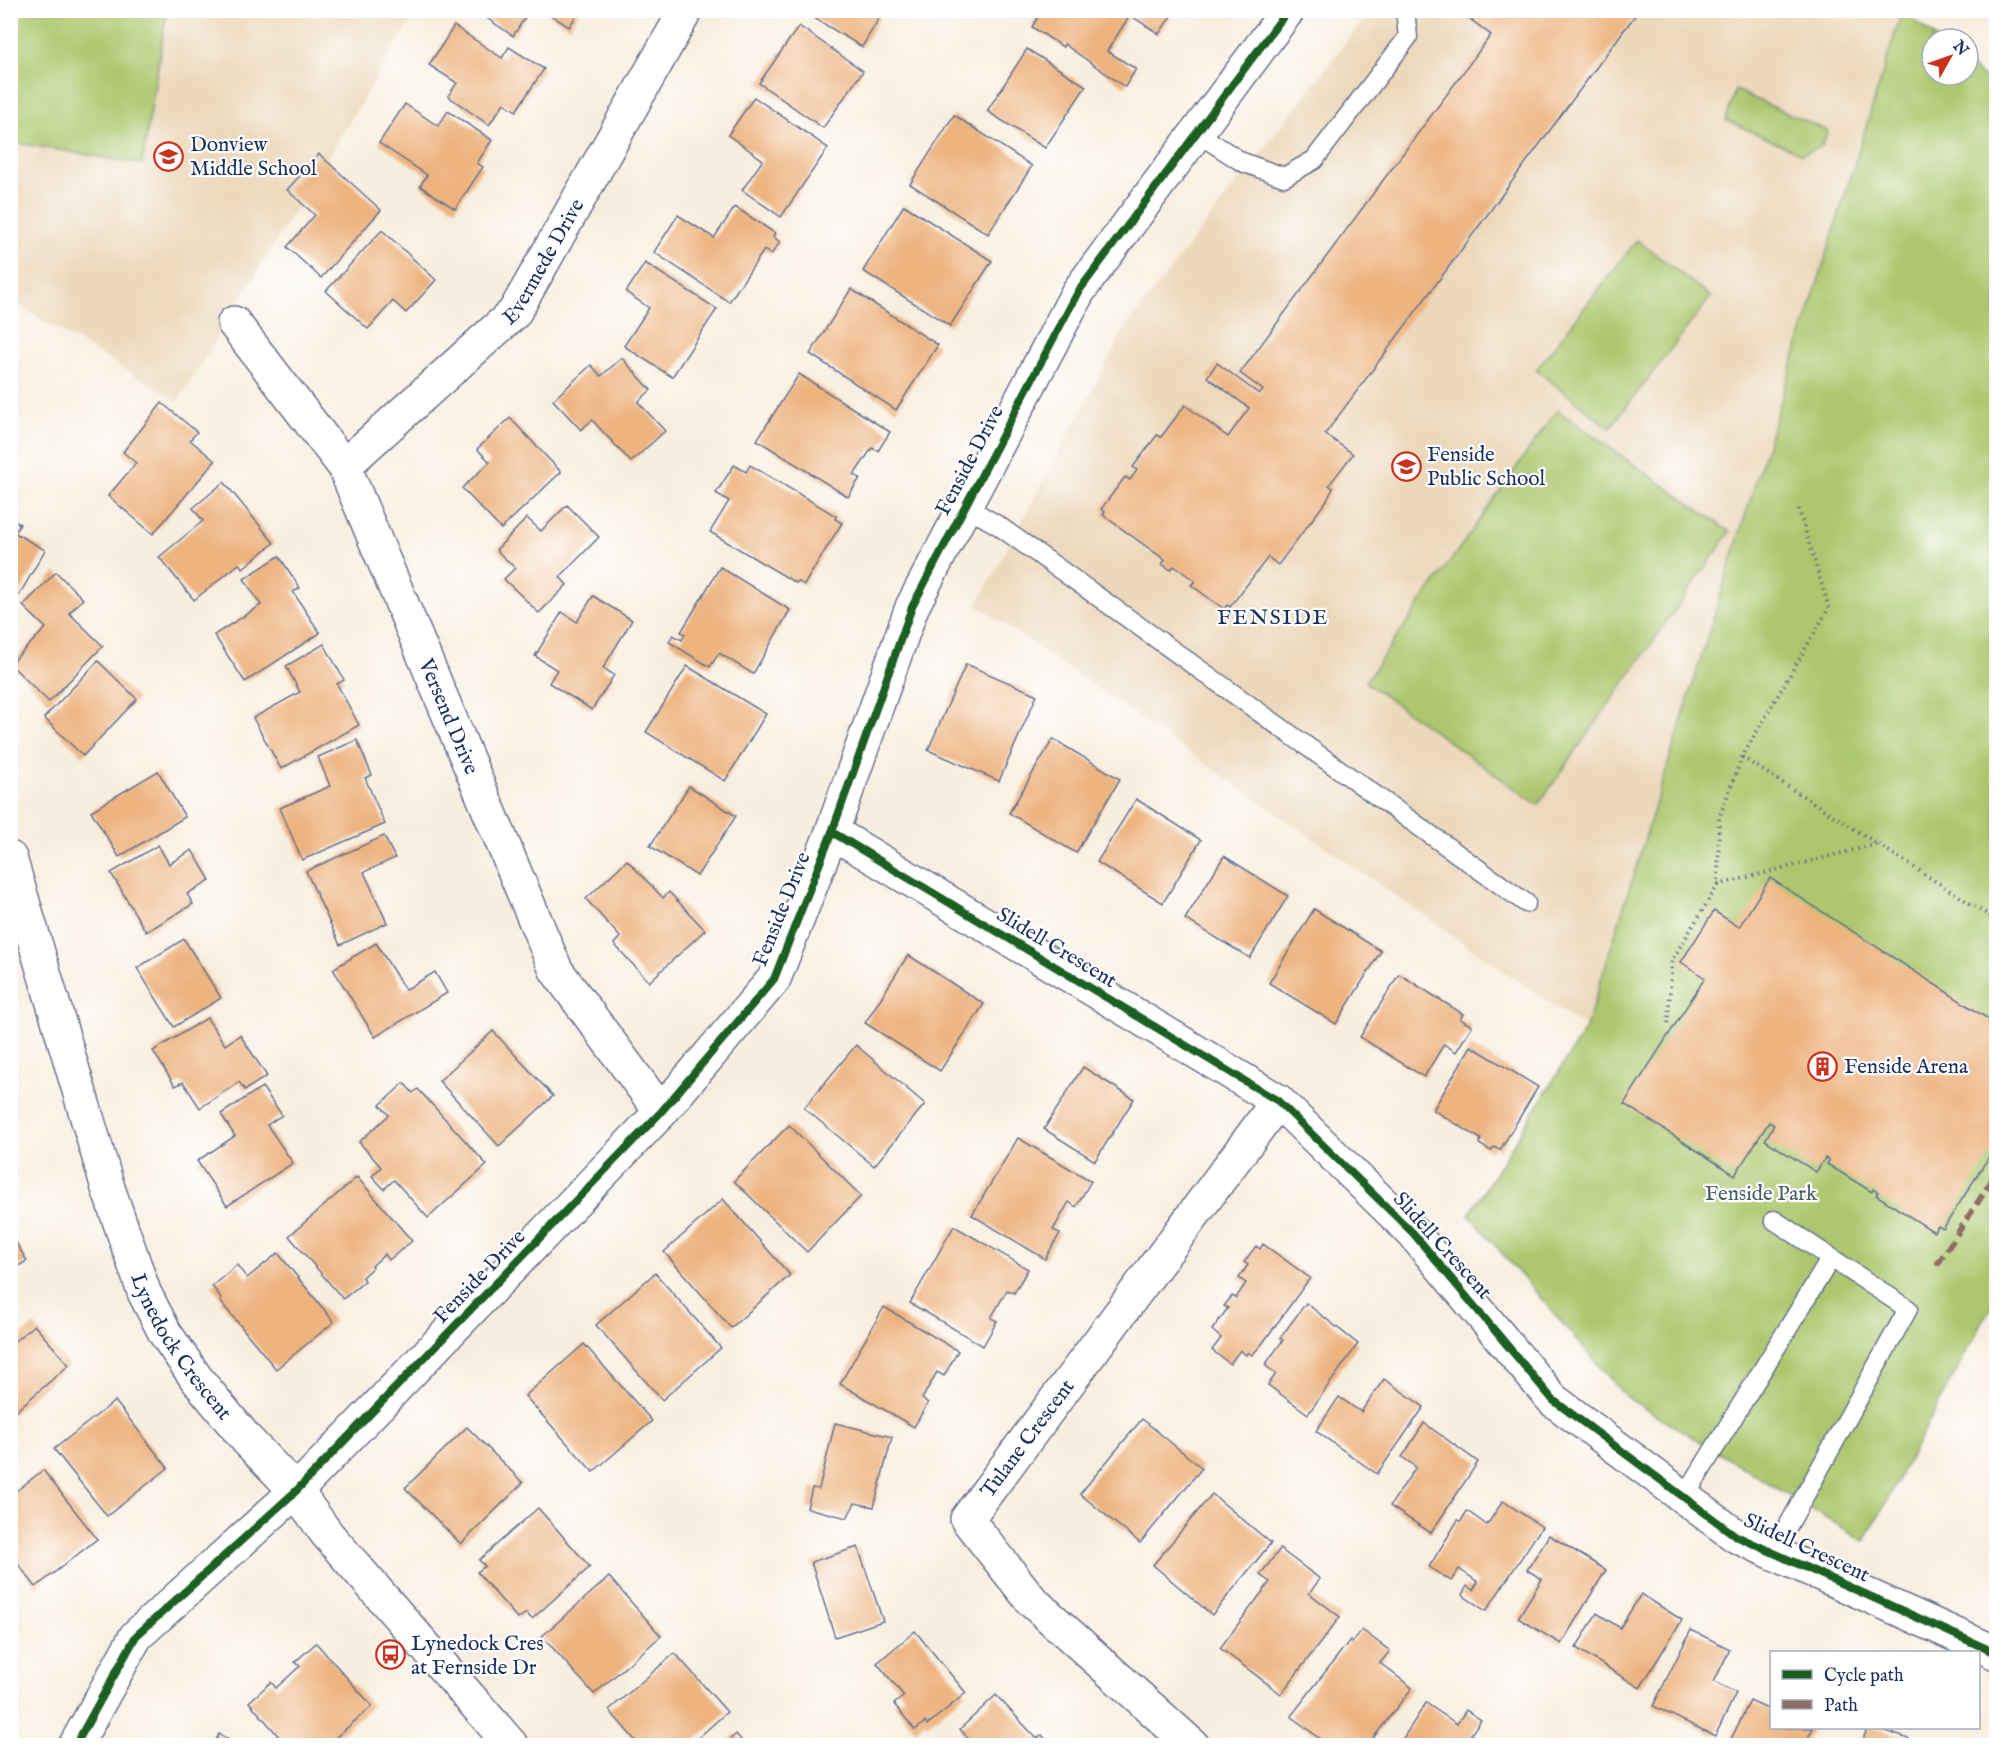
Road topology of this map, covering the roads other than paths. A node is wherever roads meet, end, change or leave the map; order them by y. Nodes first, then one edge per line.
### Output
1 (686, 10) edge
2 (1288, 10) edge
3 (1405, 10) edge
4 (1197, 133) junction
5 (234, 323) dead end
6 (344, 466) junction
7 (965, 506) junction
8 (832, 832) junction
9 (10, 858) edge
10 (1526, 903) dead end
11 (1278, 1101) junction
12 (661, 1112) junction
13 (1774, 1220) dead end
14 (1831, 1257) junction
15 (296, 1491) junction
16 (1684, 1498) junction
17 (1773, 1553) junction
18 (1996, 1653) edge
19 (75, 1746) edge
20 (512, 1746) edge
21 (1193, 1746) edge

1 - 6 street, Evermede Drive
2 - 4 street, Fenside Drive
3 - 4 lane
4 - 7 street, Fenside Drive
5 - 6 street, Versend Drive
6 - 12 street, Versend Drive
7 - 8 street, Fenside Drive
7 - 10 lane
8 - 11 street, Slidell Crescent
8 - 12 street, Fenside Drive
9 - 15 street, Lynedock Crescent
11 - 16 street, Slidell Crescent
11 - 21 street, Tulane Crescent
12 - 15 street, Fenside Drive
13 - 14 lane
14 - 16 lane
14 - 17 lane
15 - 19 street, Fenside Drive
15 - 20 street, Lynedock Crescent
16 - 17 street, Slidell Crescent
17 - 18 street, Slidell Crescent

